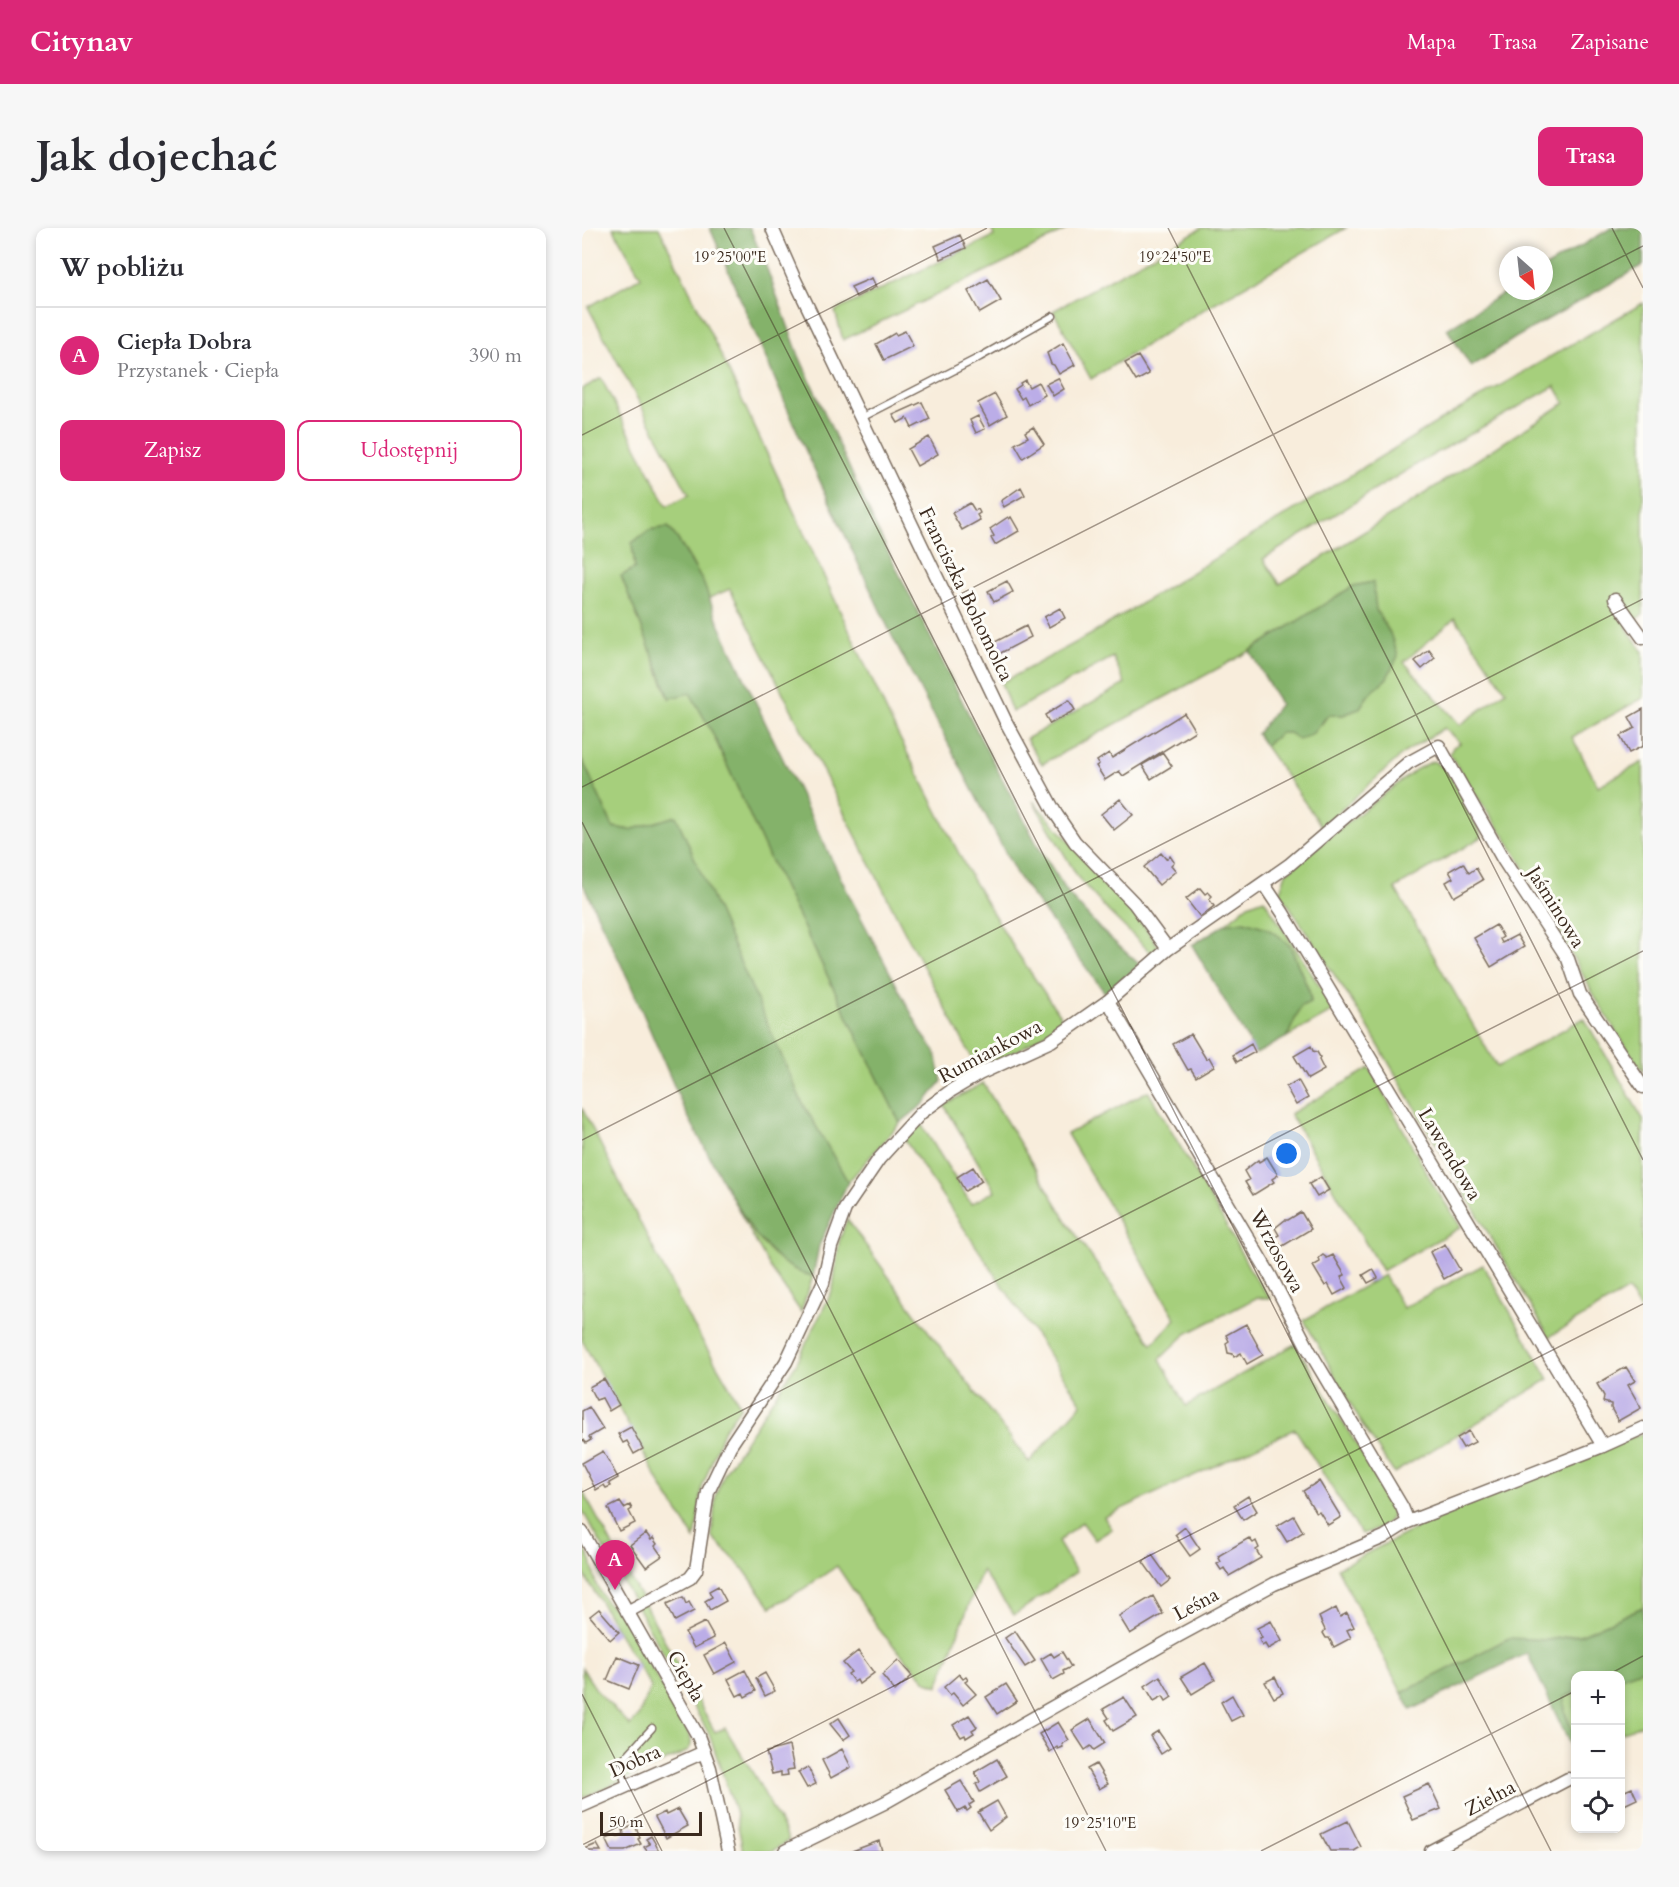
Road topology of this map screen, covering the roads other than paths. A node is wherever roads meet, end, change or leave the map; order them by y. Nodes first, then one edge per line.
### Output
1 (772, 228) edge
2 (1053, 316) dead end
3 (861, 418) junction
4 (1615, 599) dead end
5 (1643, 638) edge
6 (1439, 746) joint
7 (1263, 883) junction
8 (1168, 949) junction
9 (1108, 1001) junction
10 (1643, 1087) edge
11 (1643, 1428) edge
12 (1603, 1446) junction
13 (1408, 1522) junction
14 (582, 1532) edge
15 (627, 1612) junction
16 (652, 1728) dead end
17 (704, 1752) junction
18 (1568, 1779) dead end
19 (626, 1786) junction
20 (582, 1806) edge
21 (728, 1851) edge
22 (785, 1851) edge
23 (1431, 1851) edge

1 - 3 street, Franciszka Bohomolca
2 - 3 lane
3 - 8 street, Franciszka Bohomolca
4 - 5 street
6 - 7 street, Rumiankowa
6 - 10 street, Jaśminowa
7 - 8 street, Rumiankowa
7 - 12 street, Lawendowa
8 - 9 street, Rumiankowa
9 - 13 street, Wrzosowa
9 - 15 street, Rumiankowa
11 - 12 street, Leśna
12 - 13 street, Leśna
13 - 22 street, Leśna
14 - 15 street, Ciepła
15 - 17 street, Ciepła
16 - 19 lane
17 - 19 street, Dobra
17 - 21 street, Ciepła
18 - 23 street, Zielna
19 - 20 street, Dobra

